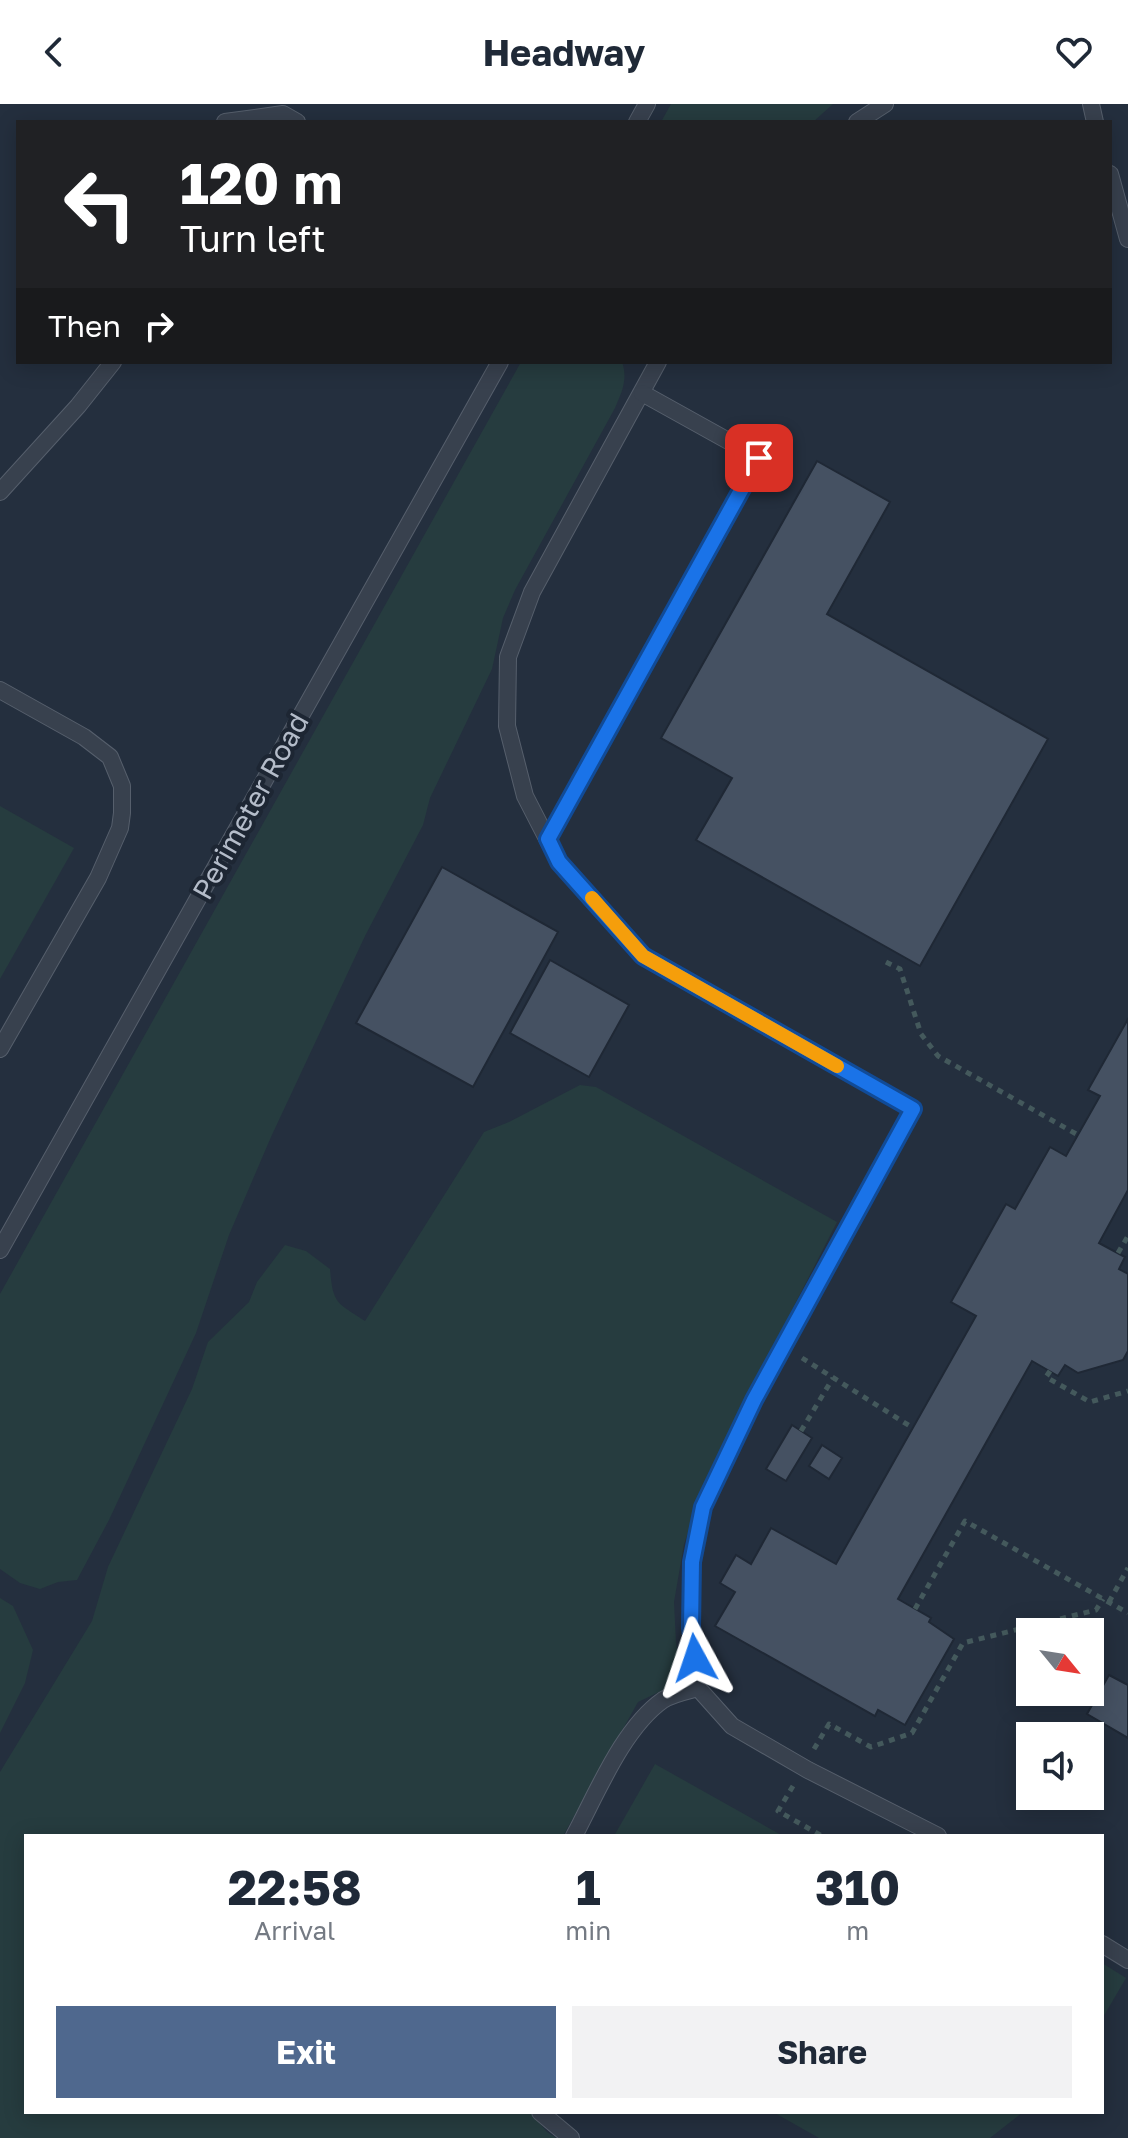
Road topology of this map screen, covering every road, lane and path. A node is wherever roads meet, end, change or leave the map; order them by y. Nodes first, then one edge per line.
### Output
1 (885, 104) edge
2 (254, 120) edge
3 (294, 120) edge
4 (860, 120) edge
5 (1112, 181) edge
6 (1128, 239) edge
7 (111, 364) edge
8 (499, 364) edge
9 (657, 364) edge
10 (642, 393) junction
11 (0, 492) edge
12 (0, 690) edge
13 (548, 839) junction
14 (886, 962) dead end
15 (0, 1049) edge
16 (1078, 1135) dead end
17 (1128, 1236) edge
18 (0, 1250) edge
19 (1128, 1252) edge
20 (796, 1354) dead end
21 (1050, 1371) dead end
22 (833, 1378) junction
23 (1128, 1391) edge
24 (913, 1428) dead end
25 (801, 1431) dead end
26 (1128, 1568) edge
27 (1106, 1600) junction
28 (915, 1609) dead end
29 (1128, 1613) edge
30 (698, 1688) junction
31 (803, 1767) junction
32 (575, 1834) edge
33 (818, 1834) edge
34 (934, 1834) edge
35 (1104, 1945) edge
36 (1128, 1960) edge
37 (542, 2114) edge
38 (571, 2138) edge

1 - 4 lane
2 - 3 lane
5 - 6 lane
7 - 11 lane
8 - 18 lane, Perimeter Road
9 - 10 lane
10 - 13 lane
10 - 13 lane
12 - 15 lane
13 - 30 lane
14 - 16 path
17 - 19 path
20 - 22 path
21 - 23 path
22 - 24 path
22 - 25 path
26 - 27 path
27 - 28 path
27 - 29 path
27 - 31 path
30 - 31 lane
30 - 32 lane
31 - 33 path
31 - 34 lane
35 - 36 lane
37 - 38 lane

